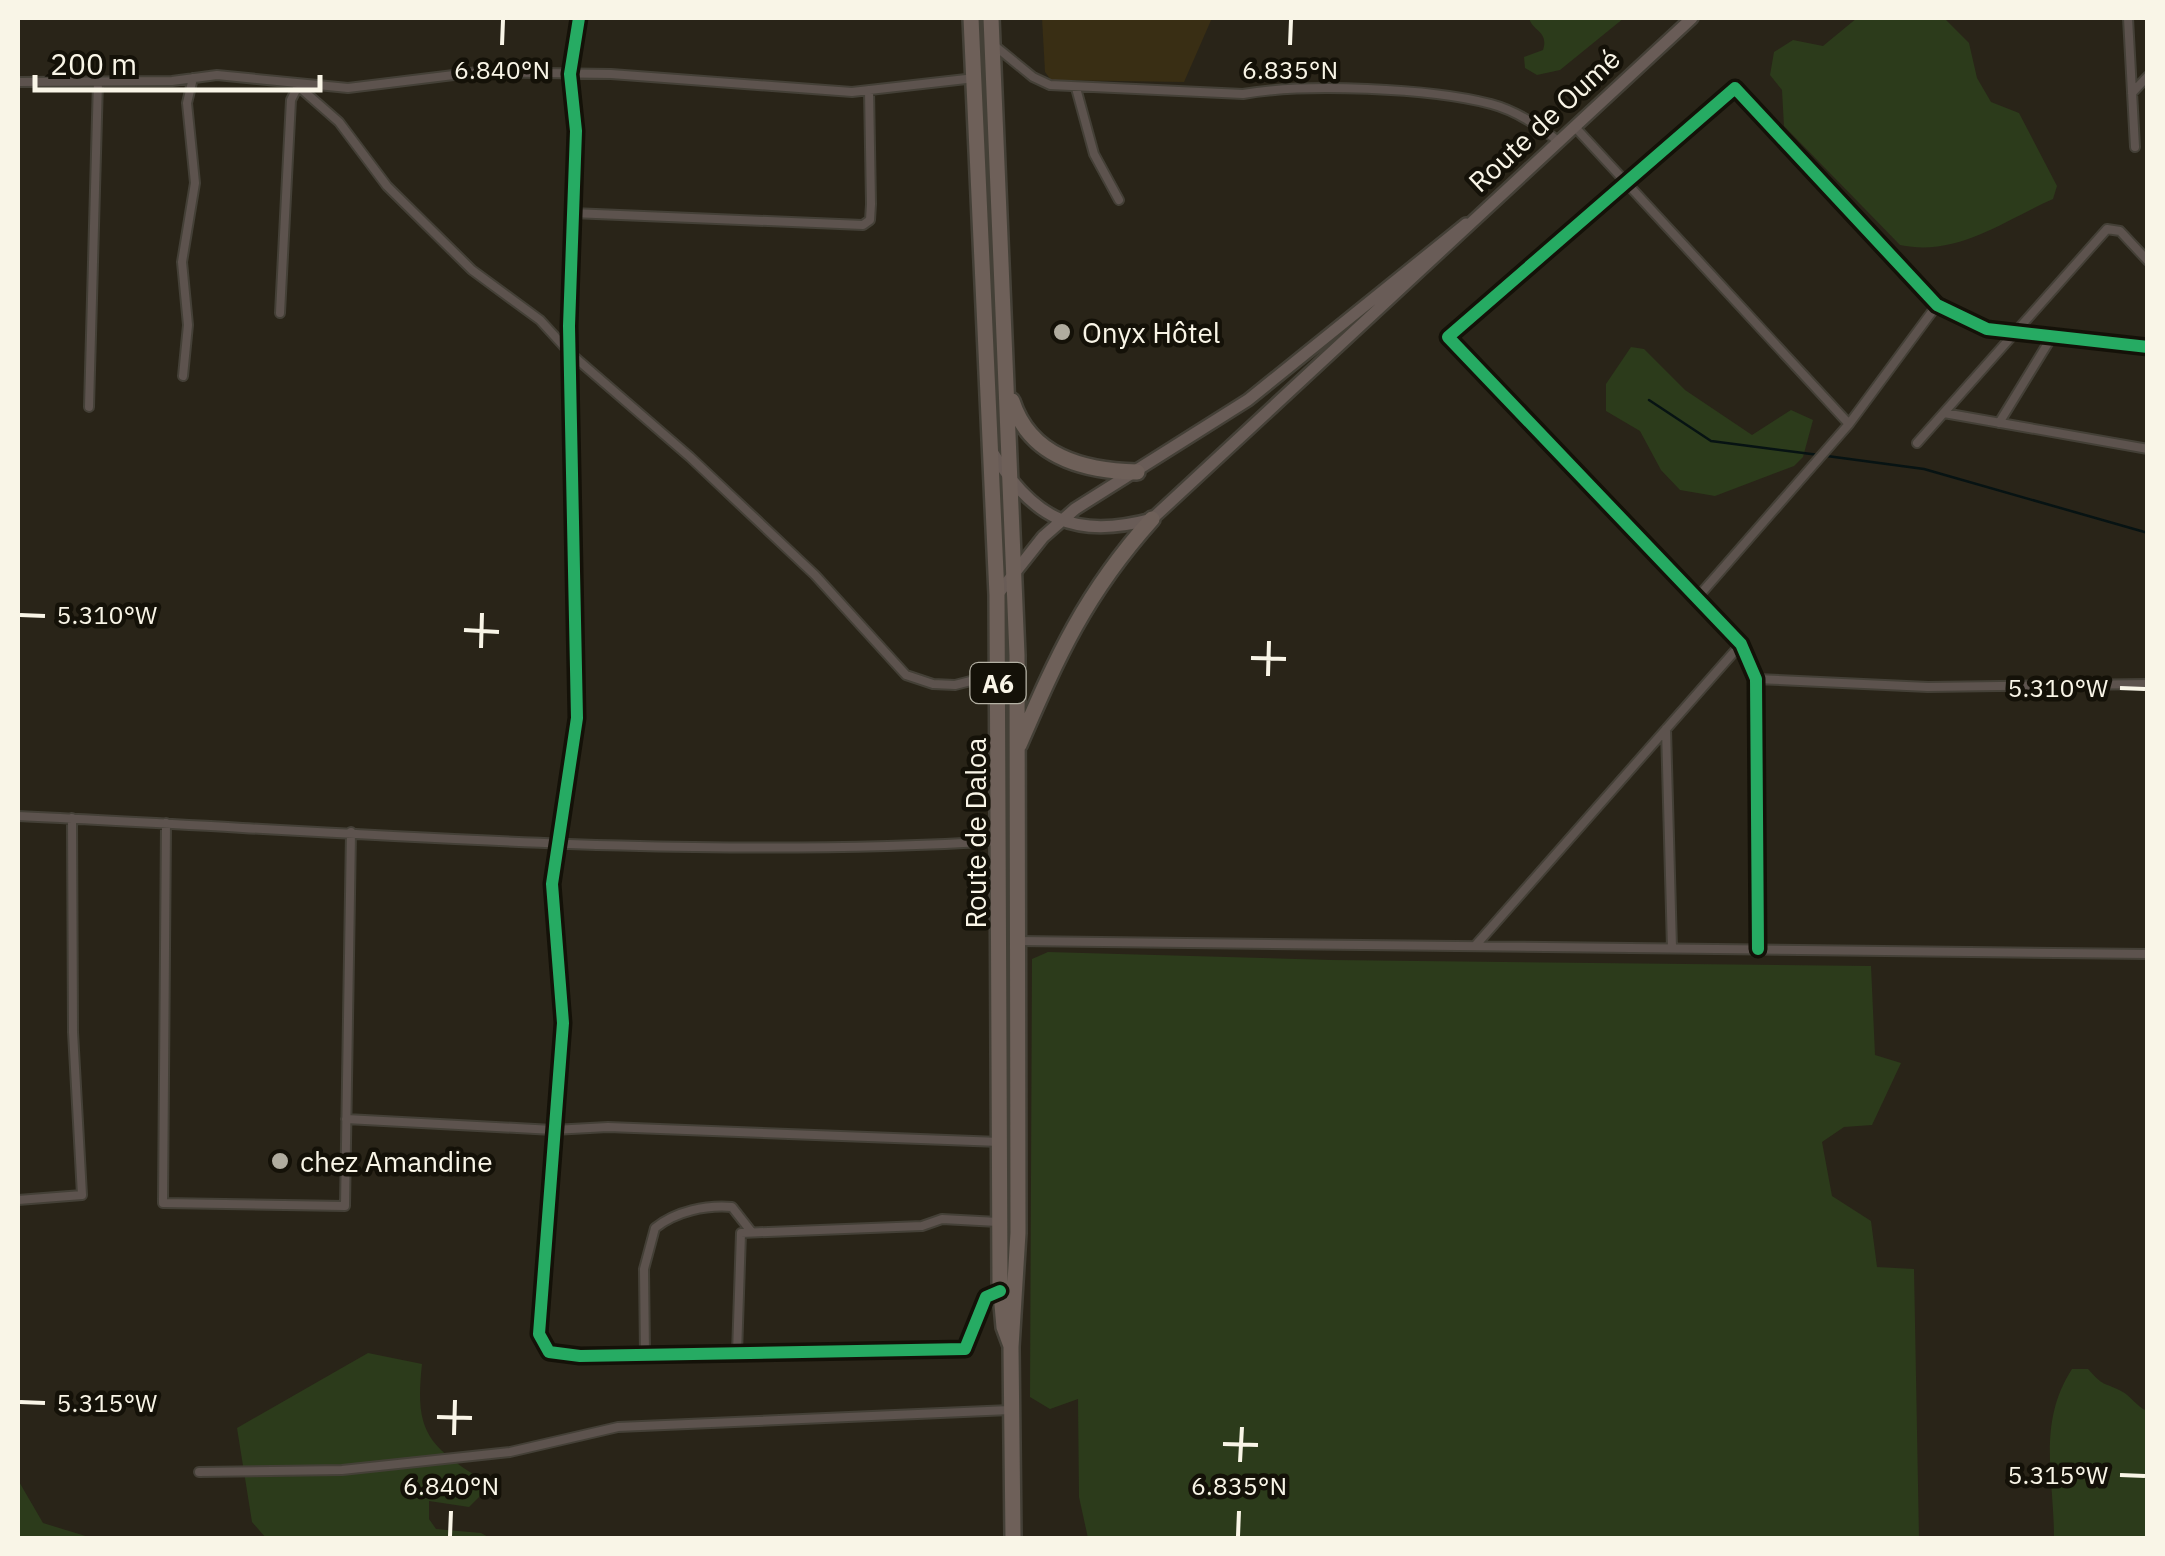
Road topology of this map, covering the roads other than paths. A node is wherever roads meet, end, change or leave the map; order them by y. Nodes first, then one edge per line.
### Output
1 (579, 18) edge
2 (971, 18) edge
3 (991, 18) edge
4 (1692, 18) edge
5 (2128, 18) edge
6 (992, 44) junction
7 (570, 74) junction
8 (2148, 76) edge
9 (193, 78) junction
10 (975, 78) junction
11 (98, 81) junction
12 (18, 82) edge
13 (298, 86) junction
14 (1076, 88) junction
15 (869, 90) junction
16 (2132, 94) junction
17 (1574, 126) junction
18 (1558, 142) junction
19 (2135, 147) dead end
20 (1624, 181) junction
21 (1119, 200) dead end
22 (572, 214) junction
23 (1474, 219) junction
24 (2148, 261) edge
25 (1937, 305) junction
26 (280, 313) dead end
27 (2014, 334) junction
28 (2053, 335) junction
29 (2148, 346) edge
30 (571, 354) junction
31 (183, 376) dead end
32 (1008, 387) junction
33 (89, 408) dead end
34 (1944, 413) junction
35 (1999, 423) junction
36 (1849, 424) junction
37 (1917, 443) dead end
38 (2148, 449) edge
39 (993, 454) junction
40 (1137, 472) junction
41 (1012, 484) junction
42 (1152, 519) junction
43 (1061, 520) junction
44 (1015, 569) junction
45 (998, 595) junction
46 (1697, 598) junction
47 (1741, 644) junction
48 (998, 674) junction
49 (1756, 679) junction
50 (2148, 684) edge
51 (1666, 729) junction
52 (1016, 754) junction
53 (18, 816) edge
54 (72, 818) junction
55 (166, 823) junction
56 (352, 832) junction
57 (556, 841) junction
58 (1000, 841) junction
59 (1018, 941) junction
60 (1475, 946) junction
61 (1672, 948) junction
62 (1758, 949) junction
63 (2148, 954) edge
64 (346, 1120) junction
65 (553, 1130) junction
66 (1000, 1142) junction
67 (18, 1200) edge
68 (1000, 1222) junction
69 (750, 1230) junction
70 (1000, 1291) junction
71 (1011, 1346) junction
72 (645, 1354) junction
73 (737, 1354) junction
74 (1012, 1410) junction
75 (199, 1472) dead end
76 (1013, 1538) edge

1 - 7 street
2 - 10 highway, Route de Daloa / A6
3 - 6 highway, Route de Daloa / A6
4 - 17 main road, Route de Oumé
5 - 16 street
6 - 14 street
6 - 32 highway, Route de Daloa / A6
7 - 13 street
7 - 15 street
7 - 22 street
8 - 16 street
9 - 11 street
9 - 13 street
9 - 31 street
10 - 15 street
10 - 39 highway, Route de Daloa / A6
11 - 12 street
11 - 33 street
13 - 26 street
13 - 30 street
14 - 18 street
14 - 21 street
15 - 22 street
16 - 19 street
17 - 18 main road, Route de Oumé
17 - 20 street
18 - 23 main road, Route de Oumé
20 - 25 street
20 - 36 street
20 - 46 street
22 - 30 street
23 - 40 main road
23 - 42 main road
24 - 27 street
25 - 27 street
25 - 36 street
27 - 28 street
27 - 34 street
28 - 29 street
28 - 35 street
30 - 48 street
30 - 57 street
32 - 40 highway
32 - 41 highway, Route de Daloa / A6
34 - 35 street
34 - 37 street
35 - 38 street
36 - 46 street
39 - 41 main road
39 - 45 highway, Route de Daloa / A6
40 - 43 main road
41 - 43 main road
41 - 44 highway, Route de Daloa / A6
42 - 43 main road
42 - 52 highway
43 - 44 main road
44 - 45 main road
44 - 52 highway, Route de Daloa / A6
45 - 48 highway, Route de Daloa / A6
46 - 47 street
47 - 49 street
47 - 51 street
48 - 58 highway, Route de Daloa / A6
49 - 50 street
49 - 62 street
51 - 60 street
51 - 61 street
52 - 59 highway, A6
53 - 54 street
54 - 55 street
54 - 67 street
55 - 56 street
55 - 64 street
56 - 57 street
56 - 64 street
57 - 58 street
57 - 65 street
58 - 66 highway, Route de Daloa / A6
59 - 60 street
59 - 71 highway, A6
60 - 61 street
61 - 62 street
62 - 63 street
64 - 65 street
65 - 66 street
65 - 72 street
66 - 68 highway, Route de Daloa / A6
68 - 69 street
68 - 70 highway, Route de Daloa / A6
69 - 72 street
69 - 73 street
70 - 71 highway, Route de Daloa / A6
70 - 73 street
71 - 74 highway, A6
72 - 73 street
74 - 75 street
74 - 76 highway, A6

